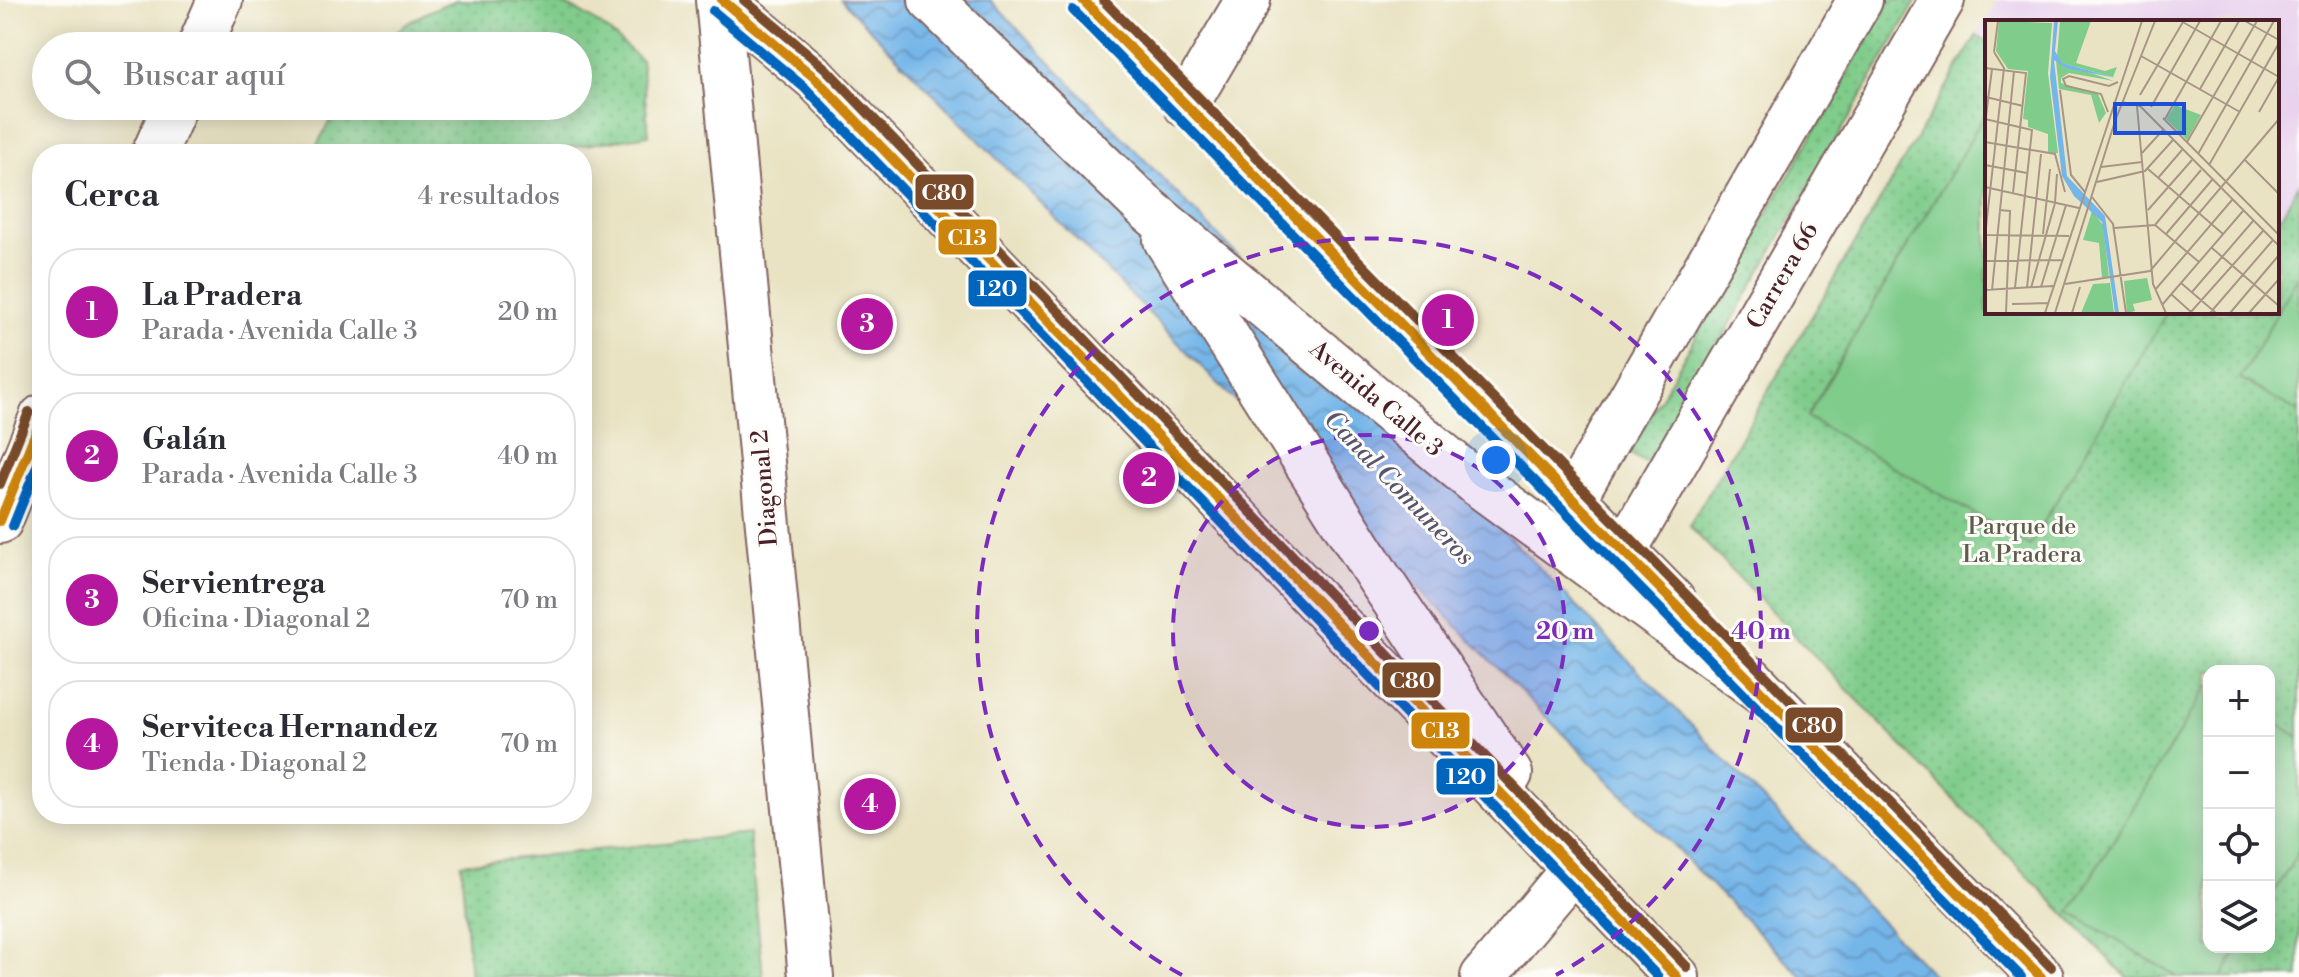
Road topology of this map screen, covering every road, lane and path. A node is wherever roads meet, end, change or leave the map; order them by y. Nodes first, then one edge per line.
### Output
1 (220, 0) edge
2 (720, 0) edge
3 (931, 0) edge
4 (1248, 0) edge
5 (1860, 0) edge
6 (1942, 0) edge
7 (206, 32) edge
8 (1186, 105) dead end
9 (169, 120) edge
10 (158, 144) edge
11 (1144, 206) junction
12 (32, 442) edge
13 (0, 521) edge
14 (1624, 551) junction
15 (1769, 697) junction
16 (1573, 870) junction
17 (811, 977) edge
18 (1483, 977) edge
19 (1677, 977) edge
20 (2041, 977) edge

1 - 7 main road
2 - 16 main road, Avenida Calle 3
2 - 17 main road, Diagonal 2
3 - 11 main road, Avenida Calle 3
4 - 8 main road
5 - 14 main road, Avenida Calle 3
6 - 14 main road, Carrera 66
9 - 10 main road
11 - 15 main road, Avenida Calle 3
11 - 16 main road, Avenida Calle 3
12 - 13 main road
14 - 15 main road, Avenida Calle 3
15 - 20 main road, Avenida Calle 3
16 - 18 main road
16 - 19 main road, Avenida Calle 3

